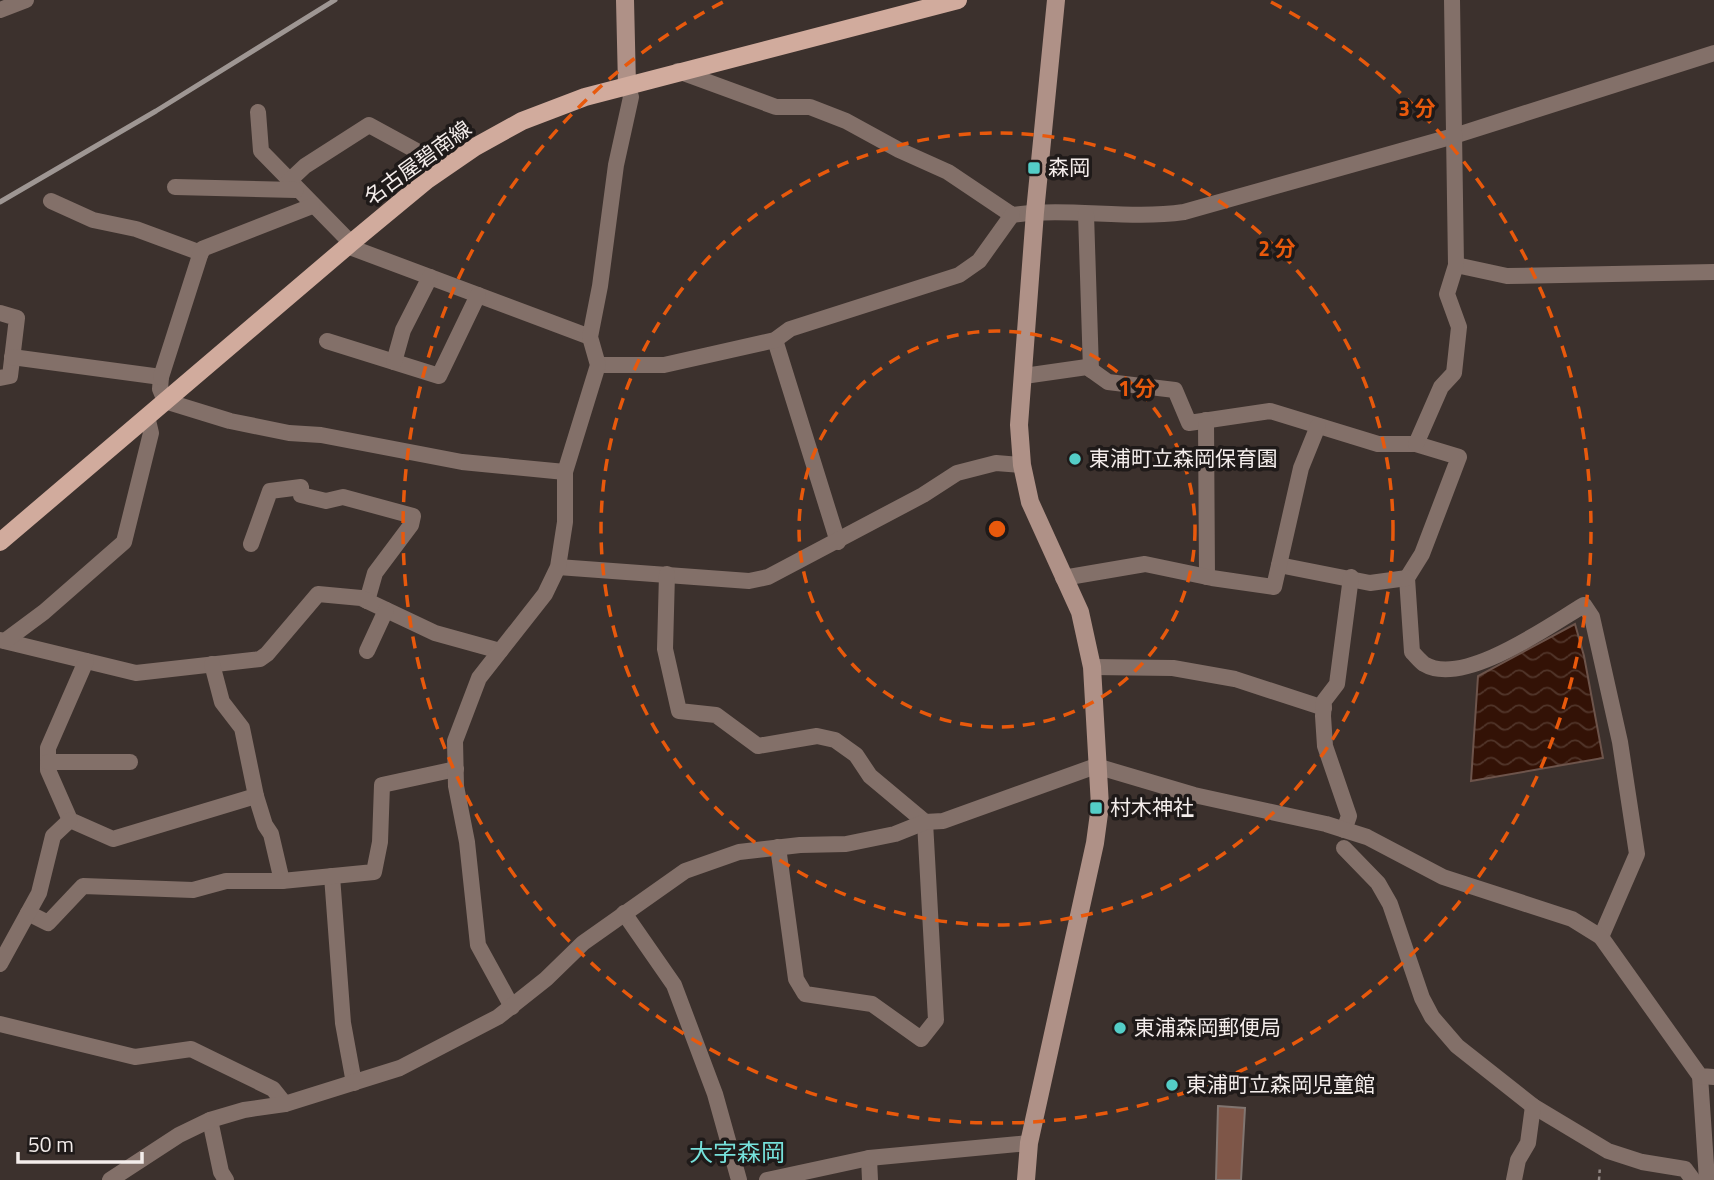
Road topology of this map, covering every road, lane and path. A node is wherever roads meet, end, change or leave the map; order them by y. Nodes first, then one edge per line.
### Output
1 (26, 0) edge
2 (625, 0) edge
3 (958, 0) edge
4 (1056, 0) edge
5 (1452, 0) edge
6 (0, 10) edge
7 (1714, 53) edge
8 (678, 71) junction
9 (626, 85) junction
10 (258, 112) dead end
11 (1454, 136) junction
12 (446, 167) junction
13 (292, 186) junction
14 (175, 187) dead end
15 (51, 201) dead end
16 (312, 205) junction
17 (1035, 212) junction
18 (1086, 214) junction
19 (1012, 215) junction
20 (349, 245) junction
21 (201, 253) junction
22 (1456, 265) junction
23 (1714, 272) edge
24 (430, 277) junction
25 (478, 295) junction
26 (0, 313) edge
27 (590, 337) junction
28 (775, 340) junction
29 (327, 341) dead end
30 (12, 357) junction
31 (394, 362) junction
32 (598, 365) junction
33 (1091, 370) junction
34 (1024, 376) junction
35 (162, 377) junction
36 (0, 379) edge
37 (165, 401) junction
38 (147, 416) junction
39 (1206, 420) junction
40 (1318, 426) junction
41 (1416, 444) junction
42 (1022, 465) junction
43 (565, 472) junction
44 (0, 542) edge
45 (838, 542) junction
46 (251, 544) dead end
47 (1279, 565) junction
48 (558, 567) junction
49 (667, 574) junction
50 (1207, 577) junction
51 (1351, 577) junction
52 (1063, 578) junction
53 (1407, 578) junction
54 (367, 601) junction
55 (386, 610) junction
56 (2, 640) edge
57 (367, 651) dead end
58 (500, 651) junction
59 (86, 661) junction
60 (212, 664) junction
61 (1092, 667) junction
62 (1324, 708) junction
63 (48, 762) junction
64 (130, 762) dead end
65 (1096, 766) junction
66 (456, 769) junction
67 (256, 796) junction
68 (70, 820) junction
69 (925, 822) junction
70 (1344, 830) junction
71 (778, 847) junction
72 (1344, 848) dead end
73 (332, 876) junction
74 (282, 881) junction
75 (28, 913) junction
76 (624, 913) junction
77 (1601, 937) junction
78 (0, 964) edge
79 (512, 1007) junction
80 (0, 1024) edge
81 (1707, 1077) edge
82 (354, 1083) junction
83 (285, 1104) junction
84 (1534, 1107) junction
85 (210, 1120) junction
86 (1029, 1143) junction
87 (869, 1158) junction
88 (110, 1180) edge
89 (226, 1180) edge
90 (739, 1180) edge
91 (767, 1180) edge
92 (870, 1180) edge
93 (1026, 1180) edge
94 (1514, 1180) edge
95 (1693, 1180) edge
96 (1707, 1180) edge

1 - 6 street
2 - 9 street
3 - 8 main road, 名古屋碧南線
4 - 17 street
5 - 11 street
7 - 11 street
8 - 9 main road, 名古屋碧南線
8 - 19 street
9 - 12 main road, 名古屋碧南線
9 - 27 street
10 - 13 street
11 - 18 street
11 - 22 street
12 - 13 street
12 - 20 main road, 名古屋碧南線
13 - 14 street
13 - 16 street
15 - 21 street
16 - 20 street
16 - 21 street
17 - 18 street
17 - 19 street
17 - 34 street
18 - 33 street
19 - 28 street
20 - 24 street
20 - 37 main road, 名古屋碧南線
21 - 35 street
22 - 23 street
22 - 41 street
24 - 25 street
24 - 31 street
25 - 27 street
25 - 31 street
26 - 30 street
27 - 32 street
28 - 32 street
28 - 45 street
29 - 31 street
30 - 35 street
30 - 36 street
32 - 43 street
33 - 34 street
33 - 39 street
34 - 42 street
35 - 37 street
37 - 38 main road, 名古屋碧南線
37 - 43 street
38 - 44 main road, 名古屋碧南線
38 - 56 street
39 - 40 street
39 - 50 street
40 - 41 street
40 - 47 street
41 - 53 street
42 - 45 street
42 - 52 street
43 - 48 street
45 - 49 street
46 - 54 street
47 - 50 street
47 - 51 street
48 - 49 street
48 - 58 street
49 - 69 street
50 - 52 street
51 - 53 street
51 - 62 street
52 - 61 street
53 - 77 street
54 - 55 street
54 - 60 street
55 - 57 street
55 - 58 street
56 - 59 street
58 - 66 street
59 - 60 street
59 - 63 street
60 - 67 street
61 - 62 street
61 - 65 street
62 - 70 street
63 - 64 street
63 - 68 street
65 - 69 street
65 - 70 street
65 - 86 street
66 - 73 street
66 - 79 street
67 - 68 street
67 - 74 street
68 - 75 street
69 - 71 street
69 - 71 street
70 - 77 street
71 - 76 street
72 - 84 street
73 - 74 street
73 - 82 street
74 - 75 street
75 - 78 street
76 - 79 street
76 - 90 street
77 - 81 street
79 - 82 street
80 - 83 street
81 - 96 street
82 - 83 street
83 - 85 street
84 - 94 street
84 - 95 street
85 - 88 street
85 - 89 street
86 - 87 street
86 - 93 street
87 - 91 street
87 - 92 street

